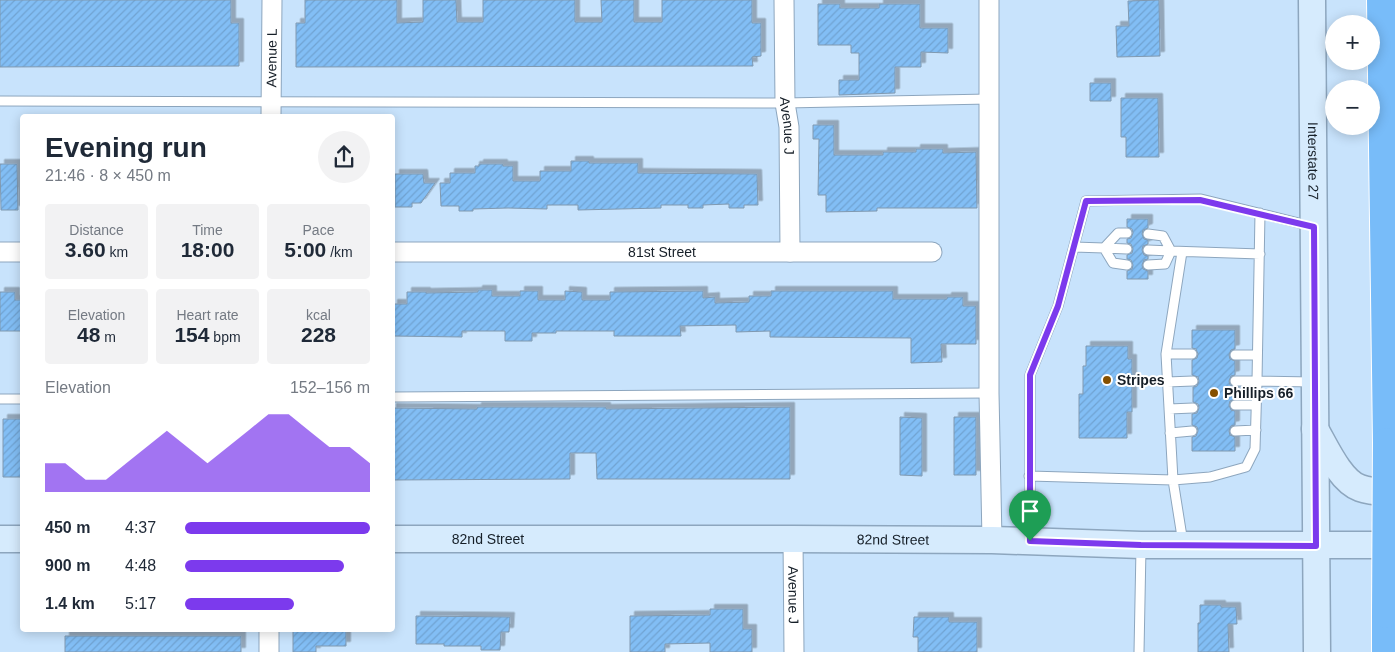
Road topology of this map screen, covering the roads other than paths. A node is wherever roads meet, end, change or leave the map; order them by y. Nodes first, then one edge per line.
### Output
1 (272, 0) edge
2 (784, 0) edge
3 (989, 0) edge
4 (1312, 0) edge
5 (1381, 0) edge
6 (989, 99) junction
7 (0, 101) edge
8 (785, 103) junction
9 (271, 109) edge
10 (1260, 213) junction
11 (1314, 227) junction
12 (1127, 233) dead end
13 (1148, 234) dead end
14 (1074, 247) junction
15 (1104, 248) junction
16 (1127, 249) dead end
17 (1148, 250) dead end
18 (1171, 251) junction
19 (0, 252) edge
20 (20, 252) edge
21 (395, 252) edge
22 (790, 252) junction
23 (932, 252) dead end
24 (1182, 252) junction
25 (1260, 254) junction
26 (1127, 264) dead end
27 (1148, 264) dead end
28 (1166, 354) junction
29 (1192, 354) dead end
30 (1235, 354) dead end
31 (1257, 355) junction
32 (1235, 380) dead end
33 (1192, 381) dead end
34 (1257, 381) junction
35 (1167, 382) junction
36 (1315, 382) junction
37 (990, 393) junction
38 (395, 397) edge
39 (0, 399) edge
40 (20, 399) edge
41 (1235, 405) dead end
42 (1256, 405) junction
43 (1192, 408) dead end
44 (1169, 409) junction
45 (1315, 428) junction
46 (1256, 430) junction
47 (1235, 431) dead end
48 (1192, 432) dead end
49 (1170, 433) junction
50 (1029, 476) junction
51 (1173, 480) junction
52 (1395, 493) edge
53 (0, 539) edge
54 (20, 539) edge
55 (395, 539) edge
56 (794, 539) junction
57 (992, 540) junction
58 (1030, 541) junction
59 (1141, 545) junction
60 (1395, 545) edge
61 (1184, 546) junction
62 (1316, 546) junction
63 (268, 632) edge
64 (269, 652) edge
65 (794, 652) edge
66 (1140, 652) edge
67 (1317, 652) edge
68 (1386, 652) edge

1 - 9 street, Avenue L
2 - 8 street, Avenue J
3 - 6 street
4 - 11 main road, Interstate 27
5 - 68 highway, bridge
6 - 8 lane
6 - 37 street
7 - 9 lane
8 - 9 lane
8 - 22 street, Avenue J
10 - 11 lane
10 - 14 lane
10 - 25 lane
11 - 36 main road, Interstate 27
12 - 15 lane
13 - 18 lane
14 - 15 lane
14 - 50 lane
15 - 16 lane
15 - 26 lane
17 - 18 lane
18 - 24 lane
18 - 27 lane
19 - 20 street
21 - 22 street, 81st Street
22 - 23 street, 81st Street
24 - 25 lane
24 - 28 lane
25 - 31 lane
28 - 29 lane
28 - 35 lane
30 - 31 lane
31 - 34 lane
32 - 34 lane
33 - 35 lane
34 - 36 lane
34 - 42 lane
35 - 44 lane
36 - 45 main road, Interstate 27
37 - 38 lane
37 - 57 street
39 - 40 lane
41 - 42 lane
42 - 46 lane
43 - 44 lane
44 - 49 lane
45 - 52 main road
45 - 62 main road, Interstate 27
46 - 47 lane
46 - 51 lane
48 - 49 lane
49 - 51 lane
50 - 51 lane
50 - 58 lane
51 - 61 lane
53 - 54 main road
55 - 56 main road, 82nd Street
56 - 57 main road, 82nd Street
56 - 65 street, Avenue J
57 - 58 main road, 82nd Street
58 - 59 main road, 82nd Street
59 - 61 main road, 82nd Street
59 - 66 lane
60 - 62 main road, 82nd Street
61 - 62 main road, 82nd Street
62 - 67 main road, Interstate 27
63 - 64 street

